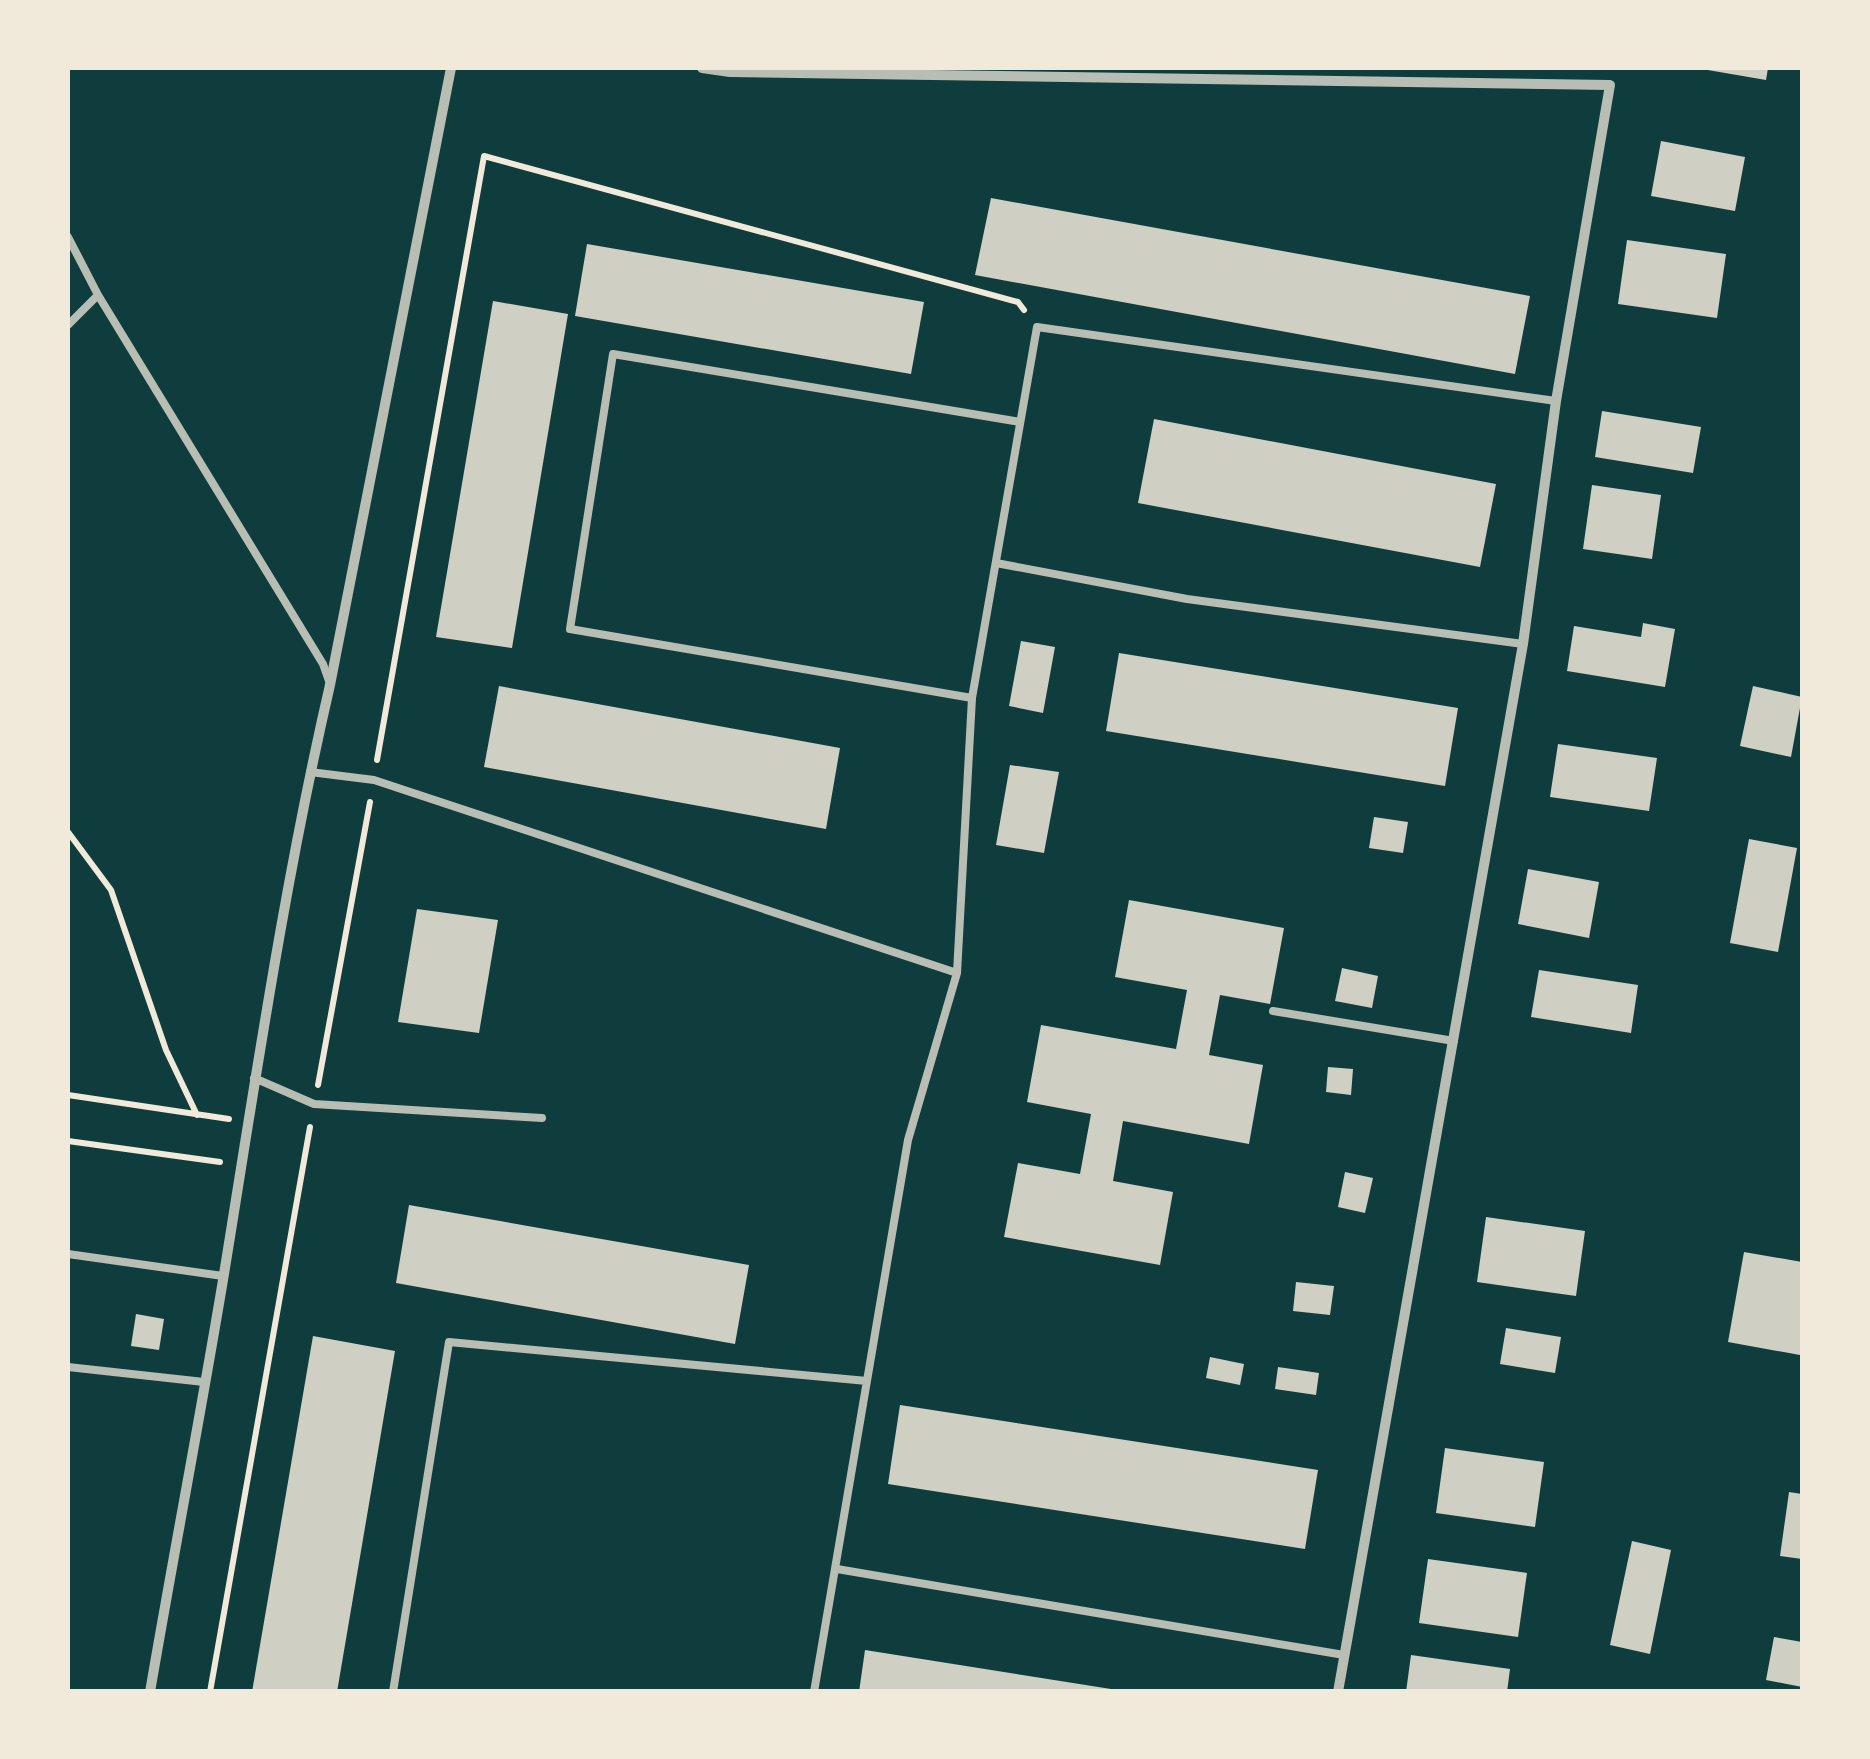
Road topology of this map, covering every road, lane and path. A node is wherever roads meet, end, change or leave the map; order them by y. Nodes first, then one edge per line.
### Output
1 (451, 68) edge
2 (702, 68) edge
3 (68, 237) edge
4 (98, 296) junction
5 (68, 325) edge
6 (1037, 327) junction
7 (1556, 401) junction
8 (1020, 422) junction
9 (996, 563) junction
10 (1524, 644) junction
11 (330, 685) junction
12 (972, 698) junction
13 (310, 772) junction
14 (374, 780) junction
15 (68, 832) edge
16 (957, 973) junction
17 (1273, 1011) dead end
18 (1454, 1042) junction
19 (254, 1078) junction
20 (68, 1095) edge
21 (314, 1104) junction
22 (197, 1116) junction
23 (542, 1118) dead end
24 (227, 1134) dead end
25 (68, 1141) edge
26 (224, 1148) dead end
27 (222, 1162) junction
28 (220, 1181) dead end
29 (68, 1254) edge
30 (223, 1276) junction
31 (68, 1367) edge
32 (868, 1381) junction
33 (204, 1382) junction
34 (837, 1569) junction
35 (1344, 1654) junction
36 (150, 1692) edge
37 (210, 1692) edge
38 (393, 1692) edge
39 (814, 1692) edge
40 (1338, 1692) edge

1 - 11 street
2 - 7 street
3 - 4 lane
4 - 5 lane
4 - 11 lane
6 - 7 lane
6 - 8 lane
6 - 14 path
7 - 10 street
8 - 9 lane
8 - 12 lane
9 - 10 lane
9 - 12 lane
10 - 18 street
11 - 13 street
12 - 16 lane
13 - 14 lane
13 - 19 street
14 - 16 lane
14 - 21 path
15 - 22 path
16 - 32 lane
17 - 18 lane
18 - 35 street
19 - 21 lane
19 - 30 street
20 - 22 path
21 - 23 lane
21 - 37 path
22 - 24 path
25 - 27 path
26 - 27 path
27 - 28 path
29 - 30 lane
30 - 33 street
31 - 33 lane
32 - 34 lane
32 - 38 lane
33 - 36 street
34 - 35 lane
34 - 39 lane
35 - 40 street

